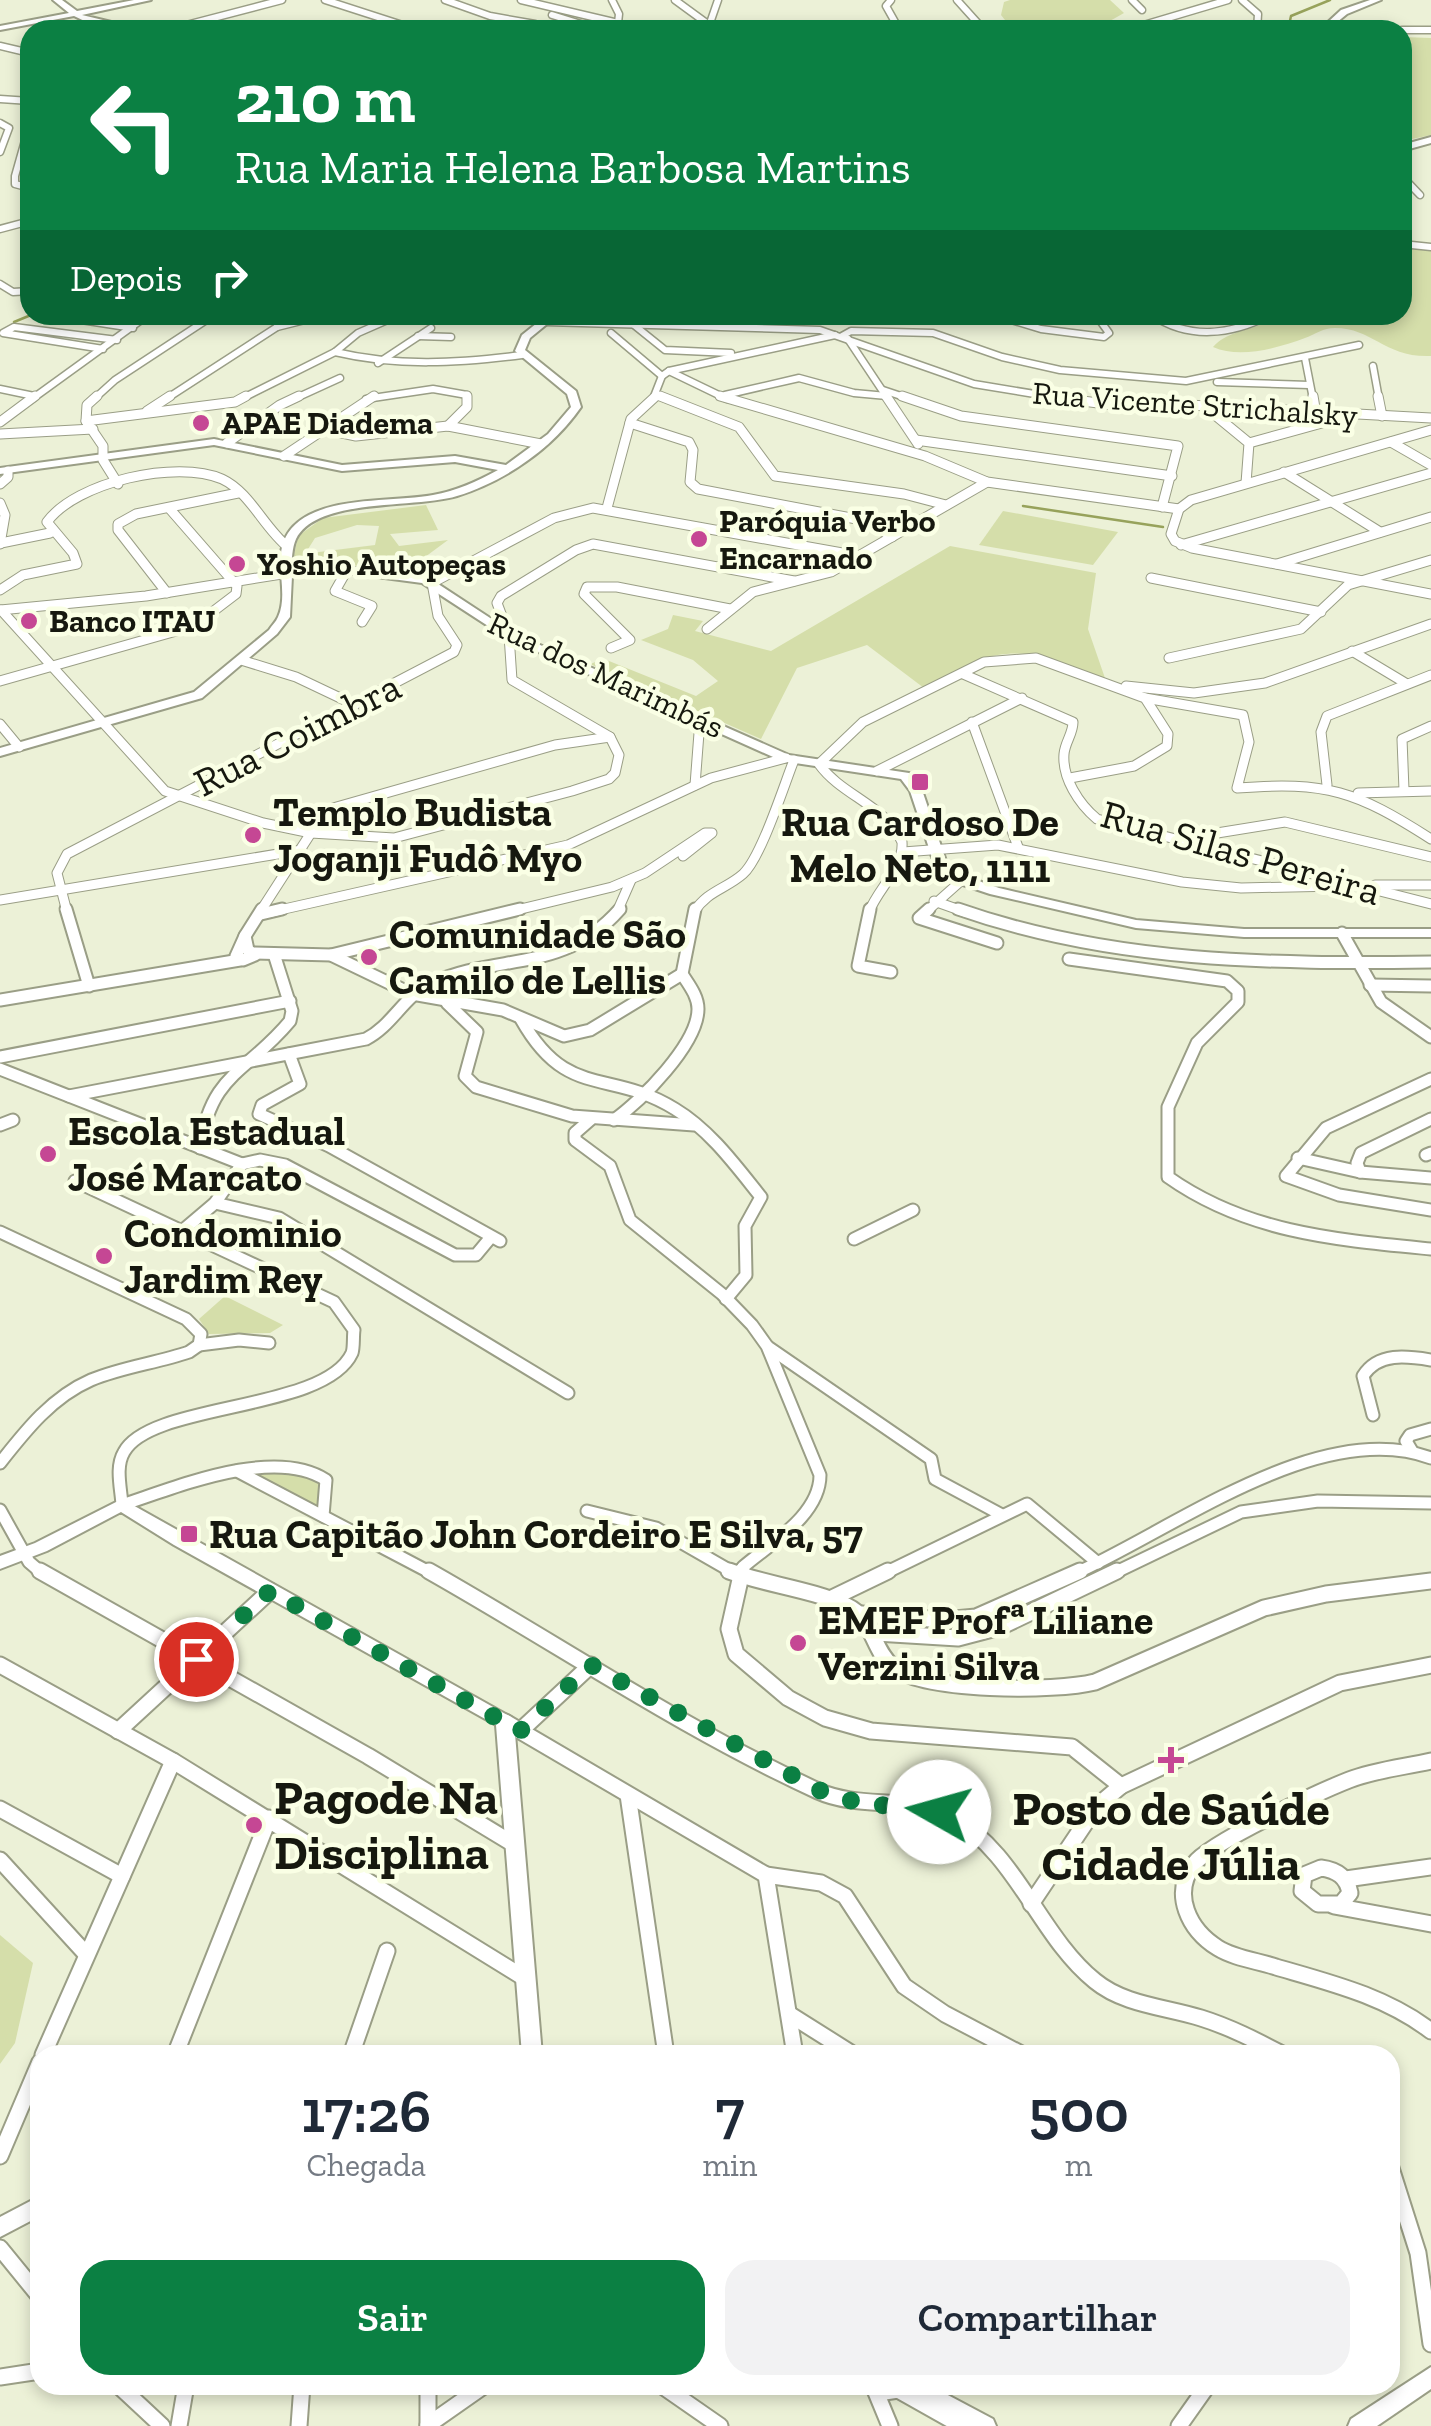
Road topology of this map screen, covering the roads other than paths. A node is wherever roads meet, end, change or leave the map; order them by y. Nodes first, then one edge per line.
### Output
1 (57, 0) edge
2 (147, 0) edge
3 (282, 0) edge
4 (325, 0) edge
5 (444, 0) edge
6 (545, 0) edge
7 (675, 0) edge
8 (957, 0) edge
9 (1132, 0) edge
10 (1228, 0) edge
11 (1242, 0) edge
12 (1376, 0) edge
13 (524, 1) edge
14 (1142, 10) dead end
15 (577, 11) junction
16 (74, 15) junction
17 (46, 20) edge
18 (97, 20) edge
19 (200, 20) edge
20 (387, 20) edge
21 (515, 20) edge
22 (571, 20) edge
23 (600, 20) edge
24 (702, 20) edge
25 (975, 20) edge
26 (1161, 20) edge
27 (1258, 20) edge
28 (1334, 20) edge
29 (2, 123) edge
30 (20, 149) edge
31 (0, 152) edge
32 (16, 159) junction
33 (20, 160) edge
34 (15, 172) junction
35 (20, 173) edge
36 (20, 185) edge
37 (1412, 187) edge
38 (1420, 195) dead end
39 (114, 325) edge
40 (136, 325) edge
41 (199, 325) edge
42 (279, 325) edge
43 (288, 325) edge
44 (374, 325) edge
45 (542, 325) edge
46 (634, 325) joint
47 (743, 325) edge
48 (1028, 325) edge
49 (1103, 325) edge
50 (1166, 325) edge
51 (1247, 325) edge
52 (133, 328) junction
53 (277, 328) junction
54 (431, 328) dead end
55 (741, 328) junction
56 (611, 333) dead end
57 (845, 335) junction
58 (418, 336) junction
59 (451, 337) dead end
60 (117, 340) junction
61 (1359, 345) dead end
62 (103, 349) junction
63 (335, 352) junction
64 (749, 354) junction
65 (522, 355) junction
66 (1305, 358) junction
67 (378, 364) junction
68 (1373, 366) dead end
69 (666, 374) junction
70 (340, 378) dead end
71 (1198, 382) junction
72 (1309, 385) junction
73 (0, 389) edge
74 (885, 393) junction
75 (658, 395) junction
76 (34, 396) junction
77 (721, 396) junction
78 (90, 401) junction
79 (1204, 406) junction
80 (0, 410) edge
81 (766, 410) junction
82 (144, 413) junction
83 (15, 414) junction
84 (1316, 414) junction
85 (117, 415) junction
86 (1353, 415) junction
87 (1382, 416) junction
88 (1431, 418) edge
89 (86, 420) junction
90 (0, 422) edge
91 (630, 423) junction
92 (448, 426) junction
93 (739, 428) junction
94 (93, 429) junction
95 (323, 429) junction
96 (1431, 430) edge
97 (0, 434) edge
98 (916, 440) junction
99 (1249, 442) junction
100 (1391, 442) junction
101 (227, 443) junction
102 (541, 444) junction
103 (284, 456) junction
104 (925, 456) junction
105 (104, 463) junction
106 (1431, 465) edge
107 (502, 471) junction
108 (1284, 472) junction
109 (1431, 473) edge
110 (3, 476) edge
111 (1172, 476) junction
112 (986, 482) junction
113 (1246, 483) junction
114 (118, 484) junction
115 (238, 494) junction
116 (1329, 501) junction
117 (0, 503) edge
118 (946, 505) junction
119 (1162, 507) junction
120 (169, 508) junction
121 (606, 508) junction
122 (1178, 509) junction
123 (1431, 517) edge
124 (1380, 532) junction
125 (50, 533) junction
126 (892, 537) junction
127 (1, 544) edge
128 (1181, 544) junction
129 (288, 547) junction
130 (859, 556) junction
131 (1431, 560) edge
132 (1275, 564) junction
133 (346, 570) junction
134 (288, 572) junction
135 (1151, 578) dead end
136 (1360, 580) junction
137 (232, 581) junction
138 (794, 581) junction
139 (432, 583) junction
140 (0, 590) edge
141 (167, 592) junction
142 (1431, 594) edge
143 (450, 598) junction
144 (435, 602) junction
145 (730, 609) junction
146 (1, 610) edge
147 (1321, 612) junction
148 (362, 622) dead end
149 (1431, 624) edge
150 (707, 629) dead end
151 (510, 635) junction
152 (612, 648) dead end
153 (1352, 651) junction
154 (1169, 658) dead end
155 (240, 660) junction
156 (52, 666) junction
157 (963, 674) junction
158 (1431, 675) edge
159 (0, 681) edge
160 (1102, 682) junction
161 (1407, 684) junction
162 (1022, 698) junction
163 (1145, 698) junction
164 (355, 705) junction
165 (700, 720) junction
166 (972, 722) junction
167 (107, 723) junction
168 (0, 724) edge
169 (1431, 726) edge
170 (612, 739) junction
171 (20, 746) junction
172 (0, 752) edge
173 (790, 759) junction
174 (819, 764) junction
175 (877, 771) junction
176 (1070, 778) junction
177 (695, 785) junction
178 (1327, 785) junction
179 (1404, 790) junction
180 (1431, 790) edge
181 (1358, 793) junction
182 (175, 796) junction
183 (311, 833) junction
184 (1429, 836) edge
185 (1176, 840) junction
186 (1018, 847) junction
187 (934, 849) junction
188 (302, 850) junction
189 (903, 852) junction
190 (682, 856) dead end
191 (1431, 857) edge
192 (631, 880) junction
193 (962, 880) junction
194 (1431, 885) edge
195 (1355, 886) junction
196 (60, 890) junction
197 (0, 900) edge
198 (934, 902) junction
199 (1431, 904) edge
200 (261, 914) junction
201 (1342, 933) junction
202 (1431, 933) edge
203 (996, 943) dead end
204 (273, 954) junction
205 (244, 955) junction
206 (331, 955) junction
207 (1070, 959) dead end
208 (1357, 962) junction
209 (1431, 962) edge
210 (892, 972) dead end
211 (682, 974) junction
212 (1370, 985) junction
213 (89, 986) junction
214 (1431, 986) edge
215 (412, 994) junction
216 (0, 1000) edge
217 (290, 1001) junction
218 (447, 1003) junction
219 (520, 1019) junction
220 (1431, 1037) edge
221 (288, 1054) junction
222 (0, 1057) edge
223 (240, 1064) junction
224 (0, 1069) edge
225 (1429, 1083) edge
226 (646, 1095) junction
227 (69, 1096) junction
228 (591, 1119) junction
229 (1431, 1119) edge
230 (13, 1120) dead end
231 (613, 1121) junction
232 (0, 1125) edge
233 (694, 1125) junction
234 (200, 1148) junction
235 (1298, 1158) junction
236 (242, 1164) junction
237 (1360, 1172) junction
238 (1431, 1178) edge
239 (74, 1181) dead end
240 (215, 1203) junction
241 (912, 1210) dead end
242 (1431, 1210) edge
243 (182, 1231) junction
244 (0, 1232) edge
245 (854, 1239) dead end
246 (1431, 1249) edge
247 (726, 1298) junction
248 (269, 1344) dead end
249 (199, 1345) junction
250 (767, 1346) junction
251 (1431, 1360) edge
252 (568, 1393) dead end
253 (1373, 1415) dead end
254 (1431, 1429) edge
255 (1412, 1451) junction
256 (1431, 1458) edge
257 (0, 1463) edge
258 (237, 1471) junction
259 (1224, 1498) junction
260 (1431, 1503) edge
261 (122, 1504) junction
262 (0, 1510) edge
263 (587, 1511) dead end
264 (1242, 1512) junction
265 (1002, 1514) junction
266 (323, 1516) junction
267 (26, 1554) junction
268 (1098, 1563) junction
269 (0, 1564) edge
270 (740, 1574) junction
271 (1431, 1580) edge
272 (270, 1591) junction
273 (830, 1599) junction
274 (862, 1614) junction
275 (876, 1633) junction
276 (196, 1659) junction
277 (0, 1665) edge
278 (591, 1665) junction
279 (1431, 1666) edge
280 (512, 1726) junction
281 (118, 1731) junction
282 (174, 1761) junction
283 (1431, 1761) edge
284 (1120, 1786) junction
285 (628, 1795) junction
286 (0, 1809) edge
287 (269, 1818) junction
288 (514, 1845) junction
289 (0, 1860) edge
290 (1431, 1867) edge
291 (766, 1875) junction
292 (122, 1876) junction
293 (1346, 1879) junction
294 (1031, 1904) junction
295 (1334, 1906) junction
296 (1431, 1924) edge
297 (387, 1950) dead end
298 (86, 1954) junction
299 (526, 1978) junction
300 (788, 2014) junction
301 (1431, 2031) edge
302 (47, 2045) edge
303 (179, 2045) edge
304 (354, 2045) edge
305 (531, 2045) edge
306 (665, 2045) edge
307 (793, 2045) edge
308 (838, 2045) edge
309 (1006, 2045) edge
310 (1262, 2045) edge
311 (30, 2086) edge
312 (0, 2156) edge
313 (1400, 2196) edge
314 (30, 2211) edge
315 (0, 2228) edge
316 (0, 2248) edge
317 (30, 2285) edge
318 (1431, 2344) edge
319 (30, 2373) edge
320 (0, 2376) edge
321 (1431, 2377) edge
322 (129, 2395) edge
323 (184, 2395) edge
324 (301, 2395) edge
325 (428, 2395) edge
326 (471, 2395) edge
327 (675, 2395) edge
328 (879, 2395) edge
329 (907, 2395) edge
330 (927, 2395) edge
331 (1201, 2395) edge
332 (162, 2426) edge
333 (178, 2426) edge
334 (299, 2426) edge
335 (428, 2426) edge
336 (720, 2426) edge
337 (890, 2426) edge
338 (962, 2426) edge
339 (985, 2426) edge
340 (1178, 2426) edge
341 (1359, 2426) edge

1 - 16 main road
2 - 16 main road
3 - 19 street
4 - 20 street
5 - 21 street
6 - 15 street
7 - 24 street
8 - 25 street
9 - 14 street
10 - 26 street
11 - 27 street
12 - 28 main road
13 - 15 street
13 - 22 street
15 - 23 street
16 - 17 main road
16 - 18 main road
29 - 31 street
30 - 32 street
32 - 33 street
32 - 34 street
34 - 35 street
34 - 36 street
37 - 38 street
39 - 52 street
40 - 52 street
41 - 78 street
42 - 53 street
43 - 53 street
44 - 63 street
45 - 65 main road
46 - 55 street
46 - 64 street
47 - 55 street
48 - 49 street
50 - 51 street
52 - 60 street
53 - 82 street
54 - 58 street
55 - 57 street
56 - 69 street
57 - 64 street
57 - 71 street
57 - 74 street
57 - 79 street, Rua Vicente Strichalsky
58 - 59 street
58 - 67 street
60 - 62 street
60 - 62 street
61 - 66 street
62 - 76 street
63 - 67 street
63 - 82 street
64 - 69 street
65 - 67 street
65 - 102 main road
66 - 71 street
66 - 72 street
68 - 87 street
69 - 75 street
69 - 77 street
70 - 101 street
71 - 72 street
72 - 84 street
73 - 76 street
74 - 77 street
74 - 98 street
74 - 111 street
75 - 91 street
75 - 93 street
76 - 83 street
77 - 81 street
78 - 85 street
78 - 89 street
79 - 84 street, Rua Vicente Strichalsky
79 - 99 street
80 - 83 street
81 - 93 street
81 - 104 street
82 - 85 street
83 - 90 street
84 - 86 street, Rua Vicente Strichalsky
85 - 89 street
86 - 87 street, Rua Vicente Strichalsky
86 - 99 street
87 - 88 street, Rua Vicente Strichalsky
89 - 94 street
91 - 121 street
91 - 126 street
92 - 95 street
92 - 95 street
92 - 102 street
93 - 118 street
94 - 97 street
94 - 105 street
95 - 103 street
96 - 100 street
98 - 104 street
98 - 111 street
99 - 113 street
100 - 106 street
100 - 108 street
101 - 103 main road
101 - 105 main road
102 - 107 main road
103 - 107 main road
104 - 112 street
105 - 107 main road
105 - 110 main road
105 - 114 street
107 - 129 main road
108 - 113 street
108 - 116 street
109 - 116 street
111 - 119 street
112 - 118 street
112 - 119 street
113 - 122 street
114 - 115 street
114 - 125 street
115 - 120 street
115 - 129 street
116 - 124 street
116 - 128 street
117 - 127 street
118 - 126 street
119 - 122 street
120 - 137 street
120 - 141 street
121 - 130 street
121 - 139 street
122 - 128 street
123 - 124 street
124 - 132 street
125 - 127 street
125 - 140 street
126 - 130 street
128 - 132 street
129 - 134 main road
130 - 138 street
131 - 136 street
132 - 136 street
133 - 134 main road
133 - 139 main road
133 - 148 street
134 - 137 street
134 - 155 main road
135 - 147 street
136 - 142 street
136 - 147 street
137 - 141 street
137 - 156 street
138 - 145 street
138 - 151 street
139 - 143 main road, Rua dos Marimbás
139 - 144 street, Rua Coimbra
141 - 146 street
143 - 144 main road
143 - 151 main road, Rua dos Marimbás
144 - 164 street, Rua Coimbra
145 - 150 street
145 - 152 street
146 - 156 street
147 - 154 street
149 - 153 street
151 - 165 main road, Rua dos Marimbás
151 - 170 street
153 - 160 street
153 - 161 street
155 - 164 street
155 - 167 main road
156 - 159 street
156 - 167 street
157 - 160 street
157 - 162 street, Rua Silas Pereira
157 - 174 street
158 - 161 street
160 - 163 street
161 - 178 street
162 - 166 street
162 - 176 street, Rua Silas Pereira
163 - 176 street
163 - 178 street
164 - 182 street, Rua Coimbra
165 - 173 main road, Rua dos Marimbás
165 - 177 street
166 - 175 street
166 - 186 street
167 - 171 main road
167 - 182 street
168 - 171 street
169 - 179 street
170 - 183 street
170 - 183 street
171 - 172 main road
173 - 174 main road, Rua dos Marimbás
173 - 177 street
173 - 211 street
174 - 175 main road, Rua dos Marimbás
174 - 189 street
175 - 187 main road
176 - 185 street, Rua Silas Pereira
177 - 200 street
178 - 181 street
179 - 180 street
179 - 181 street
181 - 184 street
182 - 183 street
182 - 196 street, Rua Coimbra
183 - 188 street
185 - 191 street
185 - 195 street, Rua Silas Pereira
186 - 187 street
186 - 195 street
187 - 189 street
187 - 193 main road
188 - 196 street
188 - 200 street
189 - 210 street
190 - 192 street
192 - 206 street
192 - 215 street
193 - 198 street
193 - 201 main road
194 - 195 street
195 - 199 street, Rua Silas Pereira
196 - 197 street
196 - 213 street
198 - 203 street
198 - 208 street
200 - 205 street
201 - 202 main road
201 - 208 street
204 - 205 street
204 - 206 street
204 - 217 street
205 - 213 street
206 - 215 street
207 - 246 street
208 - 209 street
208 - 212 street
211 - 219 street
211 - 226 street
212 - 214 street
212 - 220 street
213 - 216 street
215 - 218 street
215 - 221 street
217 - 222 street
217 - 223 street
218 - 219 street
218 - 228 street
219 - 226 street
221 - 223 street
221 - 236 street
223 - 227 street
223 - 234 street
224 - 227 street
225 - 235 street
226 - 231 street
226 - 233 street
227 - 234 street
228 - 231 street
228 - 247 street
229 - 237 street
230 - 232 street
231 - 233 street
233 - 247 street
234 - 236 street
235 - 237 street
235 - 242 street
236 - 240 street
237 - 238 street
239 - 243 street
240 - 243 street
240 - 252 street
241 - 245 street
243 - 261 street
244 - 249 street
247 - 250 street
248 - 249 street
249 - 257 street
250 - 265 street
250 - 270 street
251 - 253 street
254 - 255 street
255 - 256 street
255 - 259 street
258 - 261 street
258 - 266 street
258 - 266 street
259 - 264 street
259 - 268 street
260 - 264 street
261 - 267 main road
261 - 272 main road
262 - 267 street
263 - 270 street
264 - 275 street
265 - 268 street
265 - 273 street
266 - 278 street
267 - 269 main road
267 - 276 street
268 - 274 street
270 - 273 street
270 - 284 street
271 - 275 street
272 - 276 street
272 - 280 main road
273 - 274 street
274 - 275 street
276 - 281 street
276 - 288 street
277 - 281 street
278 - 280 street
278 - 294 street
279 - 284 street
280 - 285 street
280 - 288 main road
281 - 282 street
282 - 287 street
282 - 292 street
283 - 301 street
284 - 294 street
285 - 291 street
285 - 306 street
286 - 292 street
287 - 299 street
287 - 303 street
288 - 299 main road
289 - 298 street
290 - 293 street
291 - 300 street
291 - 309 street
292 - 298 street
293 - 295 street
293 - 295 street
294 - 310 street
295 - 296 street
297 - 304 street
298 - 302 street
299 - 305 main road
300 - 307 street
300 - 308 street
311 - 312 street
313 - 318 street
314 - 315 main road
316 - 317 street
319 - 320 street
321 - 341 main road
322 - 332 street
323 - 333 street
324 - 334 street
325 - 335 street
326 - 335 street
327 - 336 street
328 - 337 street
329 - 338 street
330 - 339 main road
331 - 340 street

